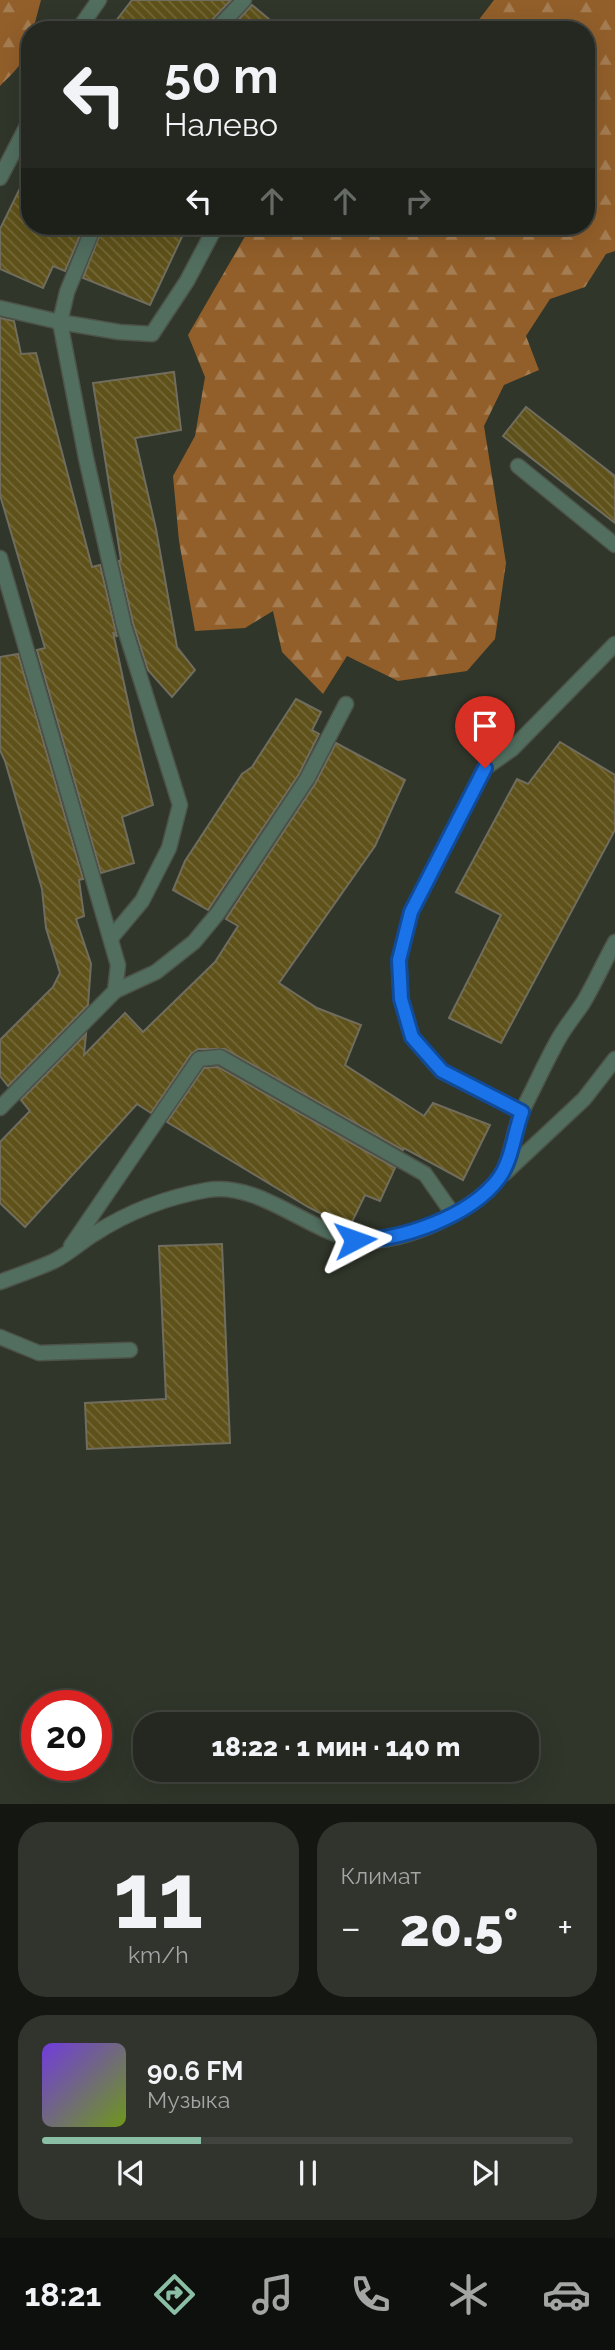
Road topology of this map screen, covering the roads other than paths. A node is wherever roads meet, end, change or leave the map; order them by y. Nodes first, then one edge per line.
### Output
1 (99, 0) edge
2 (244, 0) edge
3 (84, 21) edge
4 (224, 21) edge
5 (21, 137) edge
6 (0, 177) edge
7 (90, 235) edge
8 (211, 235) edge
9 (0, 308) edge
10 (60, 322) junction
11 (518, 466) dead end
12 (615, 545) edge
13 (0, 558) edge
14 (615, 644) edge
15 (346, 704) dead end
16 (111, 938) junction
17 (615, 942) edge
18 (114, 991) junction
19 (615, 1059) edge
20 (0, 1108) edge
21 (522, 1112) junction
22 (498, 1178) junction
23 (453, 1214) junction
24 (66, 1253) junction
25 (0, 1282) edge
26 (0, 1337) edge
27 (130, 1350) dead end

1 - 3 lane
2 - 4 lane
5 - 6 lane
7 - 10 lane
8 - 10 lane
9 - 10 lane
10 - 16 lane
11 - 12 lane
13 - 16 lane
14 - 21 lane
15 - 18 lane
16 - 18 lane
17 - 21 lane
18 - 20 lane
19 - 22 lane
21 - 22 lane
22 - 23 lane
23 - 24 lane
23 - 24 lane
24 - 25 lane
26 - 27 lane

